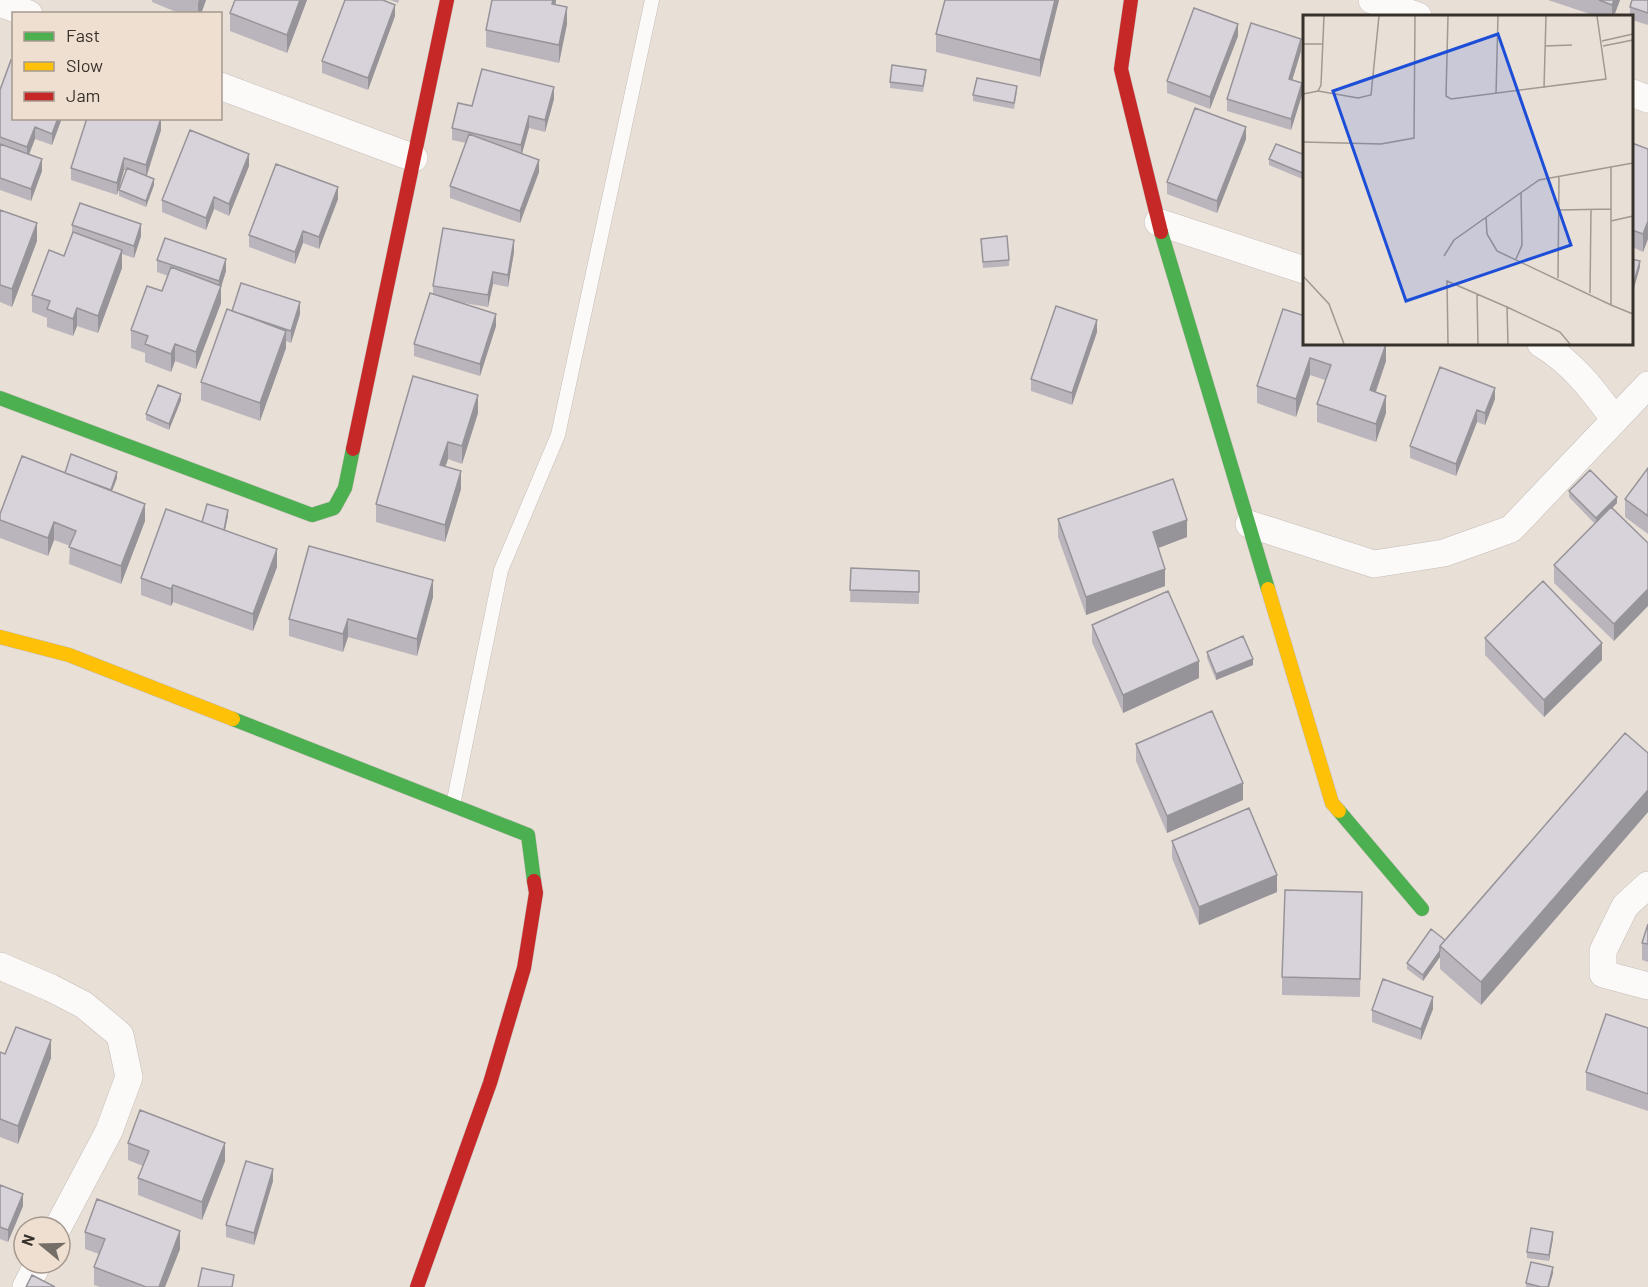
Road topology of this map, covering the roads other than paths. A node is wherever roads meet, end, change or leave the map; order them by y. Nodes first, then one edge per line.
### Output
1 (447, 0) edge
2 (652, 0) edge
3 (1131, 0) edge
4 (1376, 1) edge
5 (0, 3) edge
6 (24, 12) edge
7 (1415, 15) edge
8 (222, 87) edge
9 (1633, 93) edge
10 (1648, 99) edge
11 (414, 159) junction
12 (1158, 222) junction
13 (1303, 269) edge
14 (1542, 345) edge
15 (1648, 385) edge
16 (0, 398) edge
17 (1615, 420) junction
18 (1249, 524) junction
19 (0, 637) edge
20 (453, 806) junction
21 (1648, 885) edge
22 (1422, 909) dead end
23 (0, 966) edge
24 (1648, 986) edge
25 (64, 1215) edge
26 (417, 1287) edge

1 - 11 street
2 - 20 lane
3 - 12 street
4 - 7 street
5 - 6 street
8 - 11 street
9 - 10 street
11 - 16 street
12 - 13 street
12 - 18 street
14 - 17 street
15 - 17 street
17 - 18 street
18 - 22 street
19 - 20 street
20 - 26 street
21 - 24 street
23 - 25 street

